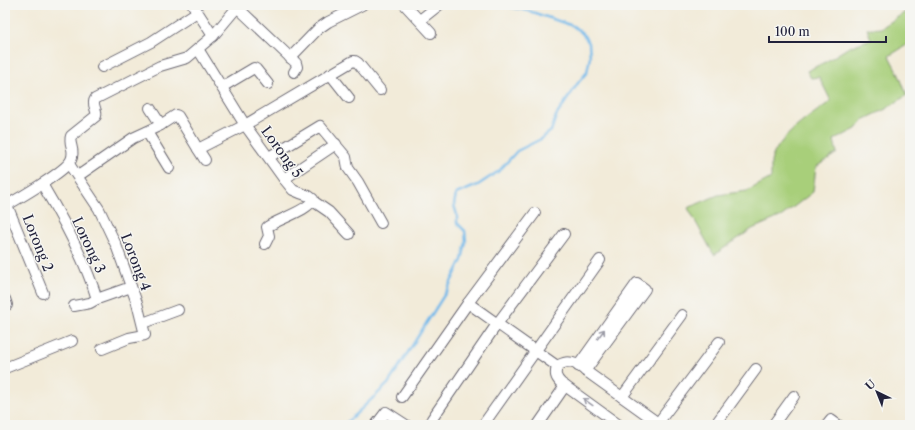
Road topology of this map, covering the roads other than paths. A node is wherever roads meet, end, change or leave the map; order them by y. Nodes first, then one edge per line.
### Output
1 (362, 5) edge
2 (405, 5) edge
3 (439, 5) edge
4 (238, 6) edge
5 (195, 8) edge
6 (420, 20) junction
7 (431, 33) dead end
8 (213, 36) junction
9 (198, 49) junction
10 (290, 58) junction
11 (102, 67) dead end
12 (294, 72) dead end
13 (330, 74) junction
14 (268, 84) dead end
15 (222, 87) junction
16 (380, 90) dead end
17 (349, 98) dead end
18 (150, 108) dead end
19 (161, 125) junction
20 (245, 125) junction
21 (147, 132) junction
22 (336, 144) junction
23 (198, 148) junction
24 (269, 157) junction
25 (205, 160) dead end
26 (69, 164) junction
27 (169, 168) dead end
28 (78, 176) junction
29 (284, 179) junction
30 (42, 184) junction
31 (313, 201) junction
32 (6, 205) edge
33 (535, 212) dead end
34 (381, 223) dead end
35 (349, 234) dead end
36 (564, 234) dead end
37 (265, 244) dead end
38 (600, 260) dead end
39 (131, 287) junction
40 (43, 293) dead end
41 (97, 299) junction
42 (468, 303) junction
43 (74, 306) dead end
44 (178, 310) dead end
45 (682, 315) dead end
46 (143, 322) junction
47 (497, 324) junction
48 (72, 341) dead end
49 (719, 342) dead end
50 (102, 349) dead end
51 (536, 351) junction
52 (557, 366) junction
53 (5, 368) edge
54 (582, 368) junction
55 (756, 369) dead end
56 (565, 386) junction
57 (402, 396) dead end
58 (794, 396) dead end
59 (622, 397) junction
60 (432, 419) dead end
61 (605, 421) edge
62 (660, 424) edge
63 (376, 425) edge
64 (406, 425) edge
65 (483, 425) edge
66 (538, 425) edge
67 (620, 425) edge
68 (715, 425) edge
69 (773, 425) edge
70 (827, 425) edge
71 (838, 425) edge

1 - 10 street
2 - 6 street
3 - 6 street
4 - 8 street
4 - 10 street
5 - 8 street
5 - 11 street
6 - 7 street
8 - 9 street
9 - 15 street, Lorong 5
9 - 26 street
10 - 12 street
13 - 16 street
13 - 17 street
13 - 20 street
14 - 15 street
15 - 20 street, Lorong 5
18 - 19 street
19 - 21 street
19 - 23 street
20 - 23 street
20 - 24 street, Lorong 5
21 - 27 street
21 - 28 street
22 - 24 street
22 - 29 street
22 - 34 street
23 - 25 street
24 - 29 street, Lorong 5
26 - 28 street, Lorong 4
26 - 30 street
28 - 39 street, Lorong 4
29 - 31 street, Lorong 5
30 - 32 street
30 - 41 street, Lorong 3
31 - 35 street, Lorong 5
31 - 37 street
32 - 40 street, Lorong 2
33 - 42 street
36 - 47 street
38 - 51 street
39 - 41 street
39 - 46 street, Lorong 4
41 - 43 street
42 - 47 street
42 - 57 street
44 - 46 street
45 - 59 street
46 - 50 street, Lorong 4
47 - 51 street
47 - 60 street
48 - 53 street
49 - 62 street
51 - 52 street
51 - 65 street
52 - 54 street
52 - 56 street
54 -> 54 street
54 - 59 street
55 - 68 street
61 -> 56 street
56 - 66 street
58 - 69 street
59 - 62 street
61 - 67 street
63 - 64 street
70 - 71 street

